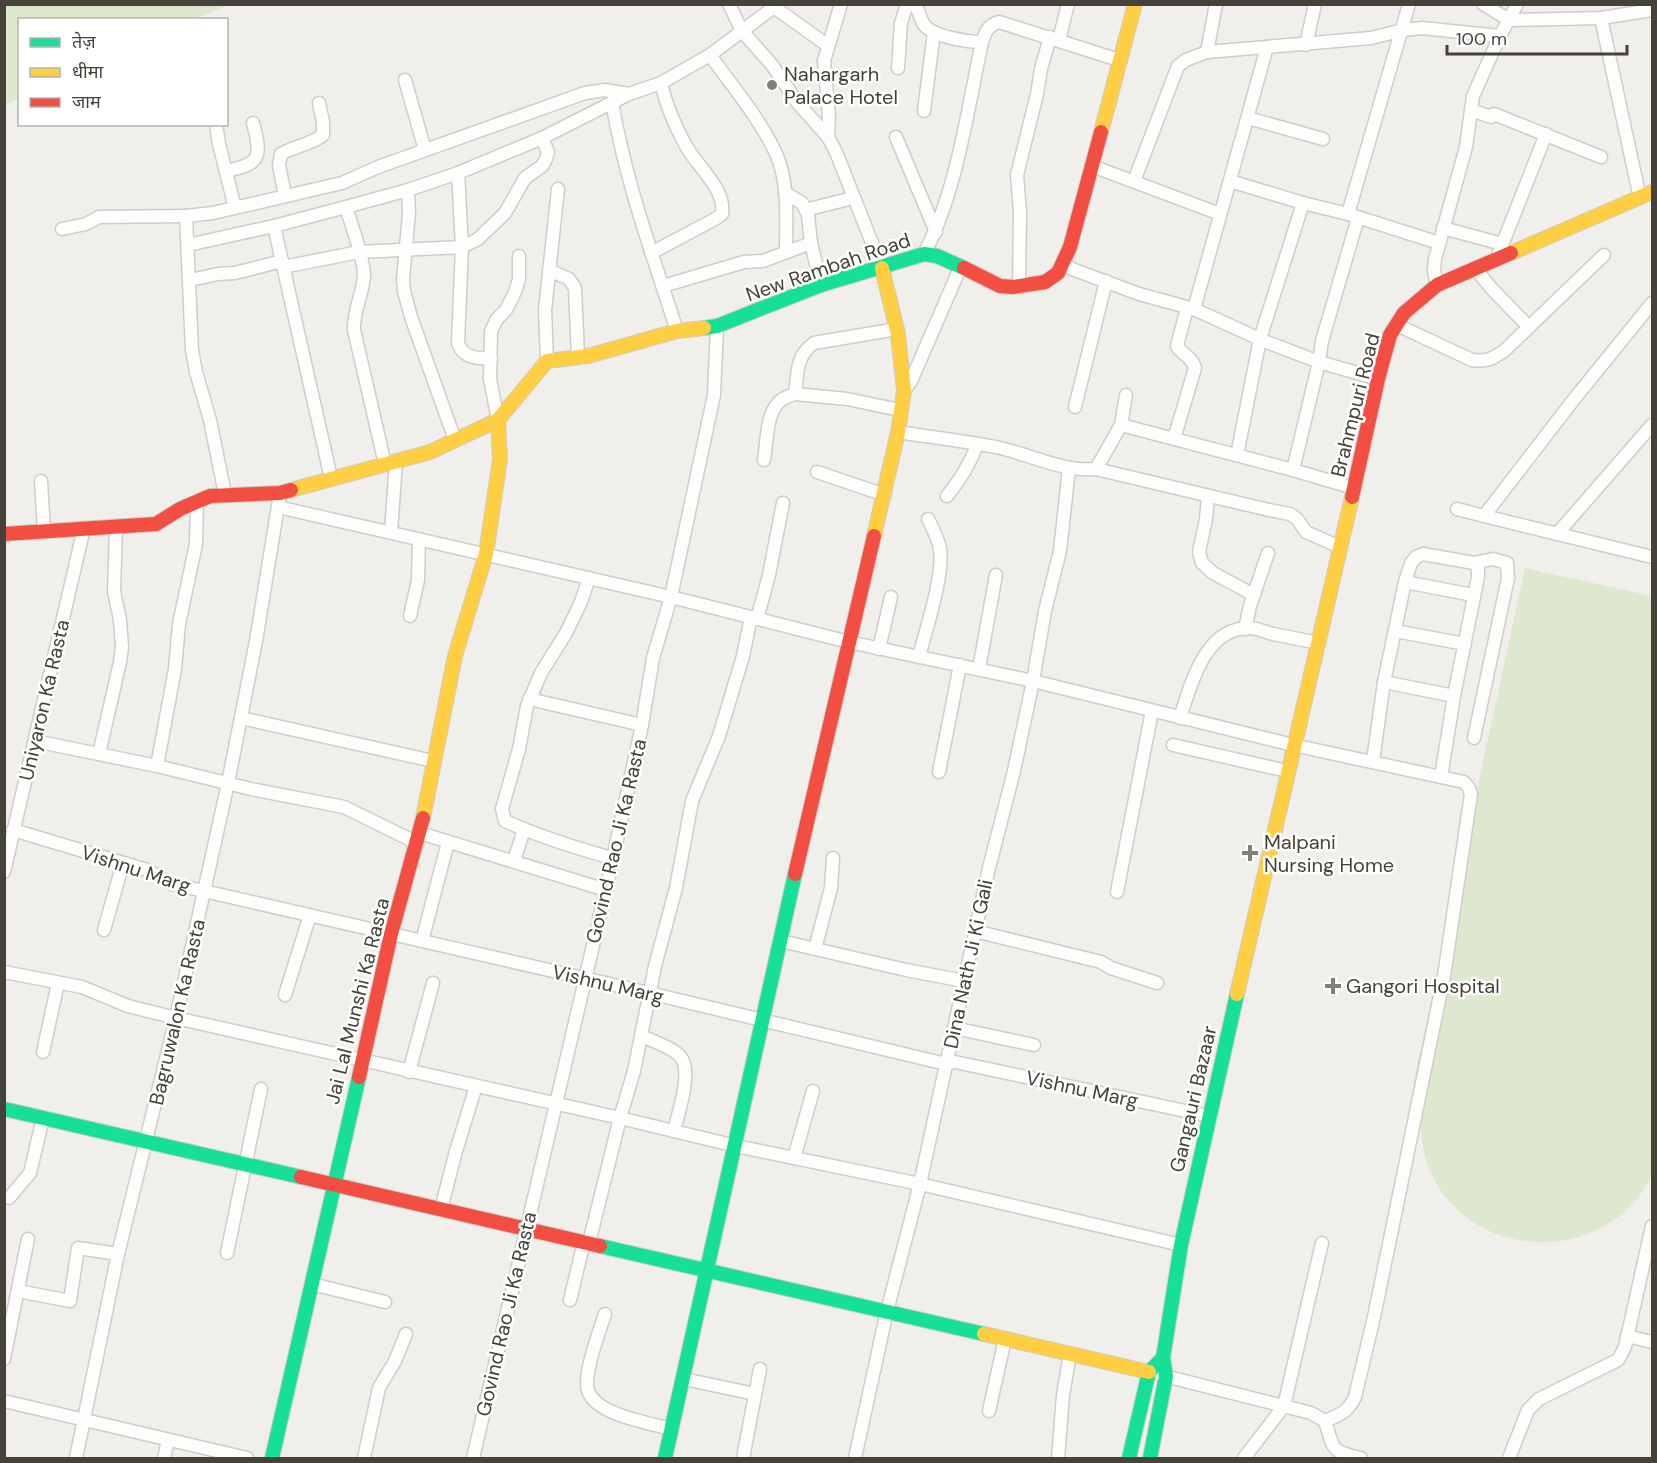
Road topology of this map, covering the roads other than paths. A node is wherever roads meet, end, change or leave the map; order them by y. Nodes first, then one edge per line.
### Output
1 (729, 4) edge
2 (841, 4) edge
3 (907, 4) edge
4 (914, 4) edge
5 (1068, 4) edge
6 (1135, 4) edge
7 (1216, 4) edge
8 (1315, 4) edge
9 (1410, 4) edge
10 (1483, 4) edge
11 (1517, 4) edge
12 (776, 6) edge
13 (1653, 10) edge
14 (1601, 18) junction
15 (1509, 20) junction
16 (1403, 30) junction
17 (742, 31) junction
18 (934, 32) junction
19 (1500, 36) junction
20 (1054, 39) junction
21 (982, 42) junction
22 (827, 45) junction
23 (1306, 45) junction
24 (1267, 48) junction
25 (1207, 52) junction
26 (710, 55) junction
27 (1119, 60) junction
28 (898, 68) dead end
29 (405, 80) dead end
30 (661, 83) junction
31 (629, 94) junction
32 (612, 102) junction
33 (319, 103) dead end
34 (1471, 110) junction
35 (924, 111) dead end
36 (1248, 118) junction
37 (253, 123) dead end
38 (216, 126) edge
39 (1546, 135) junction
40 (828, 137) junction
41 (896, 137) dead end
42 (542, 138) junction
43 (1323, 140) dead end
44 (425, 150) junction
45 (1601, 157) dead end
46 (1092, 166) junction
47 (225, 171) junction
48 (458, 173) junction
49 (1134, 181) junction
50 (1230, 181) junction
51 (558, 189) dead end
52 (408, 190) junction
53 (785, 193) junction
54 (1646, 195) edge
55 (285, 196) junction
56 (853, 198) junction
57 (1304, 203) junction
58 (235, 207) junction
59 (346, 207) junction
60 (808, 214) junction
61 (1220, 214) junction
62 (186, 216) junction
63 (1353, 216) junction
64 (274, 226) junction
65 (1443, 228) junction
66 (62, 229) dead end
67 (936, 231) junction
68 (811, 243) junction
69 (1439, 243) junction
70 (188, 245) junction
71 (462, 247) junction
72 (406, 248) junction
73 (1500, 251) junction
74 (358, 252) junction
75 (786, 252) junction
76 (651, 253) junction
77 (924, 254) junction
78 (1604, 255) dead end
79 (519, 256) dead end
80 (1063, 262) junction
81 (282, 264) junction
82 (961, 266) junction
83 (1475, 267) junction
84 (882, 268) junction
85 (549, 270) junction
86 (190, 280) junction
87 (1106, 281) junction
88 (821, 285) junction
89 (1437, 285) junction
90 (663, 286) junction
91 (1019, 286) junction
92 (1653, 303) edge
93 (1190, 308) junction
94 (1396, 325) junction
95 (717, 326) junction
96 (1529, 327) junction
97 (897, 329) junction
98 (677, 331) junction
99 (1260, 339) junction
100 (578, 357) junction
101 (490, 359) junction
102 (547, 361) junction
103 (1318, 362) junction
104 (1377, 379) junction
105 (904, 391) junction
106 (795, 394) junction
107 (1126, 395) dead end
108 (1075, 407) dead end
109 (900, 410) junction
110 (498, 420) junction
111 (1120, 425) junction
112 (1653, 425) edge
113 (898, 432) junction
114 (1174, 439) junction
115 (455, 440) junction
116 (977, 445) junction
117 (1238, 455) junction
118 (764, 460) dead end
119 (390, 462) junction
120 (1069, 468) junction
121 (1096, 469) junction
122 (1293, 470) junction
123 (817, 472) dead end
124 (331, 478) junction
125 (41, 481) dead end
126 (1354, 488) junction
127 (225, 494) junction
128 (885, 495) junction
129 (947, 496) dead end
130 (1208, 496) junction
131 (279, 500) junction
132 (197, 502) junction
133 (783, 503) dead end
134 (1457, 509) dead end
135 (1484, 516) junction
136 (928, 519) dead end
137 (116, 526) junction
138 (84, 528) junction
139 (44, 531) junction
140 (391, 532) junction
141 (4, 534) edge
142 (1557, 534) junction
143 (419, 538) junction
144 (1340, 547) junction
145 (1268, 553) dead end
146 (486, 554) junction
147 (1653, 557) edge
148 (1474, 563) junction
149 (996, 575) dead end
150 (589, 578) junction
151 (1405, 582) junction
152 (1254, 595) junction
153 (1473, 595) junction
154 (671, 597) junction
155 (891, 597) dead end
156 (410, 616) dead end
157 (754, 618) junction
158 (1245, 629) junction
159 (1395, 631) junction
160 (849, 642) junction
161 (1319, 643) junction
162 (1465, 644) junction
163 (879, 649) junction
164 (919, 657) junction
165 (960, 665) junction
166 (980, 669) junction
167 (1034, 681) junction
168 (1384, 682) junction
169 (1454, 696) junction
170 (529, 699) junction
171 (1152, 711) junction
172 (242, 718) junction
173 (1180, 718) junction
174 (642, 725) junction
175 (1474, 738) dead end
176 (34, 741) junction
177 (1173, 745) dead end
178 (1293, 745) junction
179 (99, 754) junction
180 (433, 761) junction
181 (1373, 761) junction
182 (157, 766) junction
183 (1287, 771) junction
184 (939, 772) dead end
185 (1441, 777) junction
186 (228, 783) junction
187 (524, 829) junction
188 (13, 830) junction
189 (419, 839) junction
190 (448, 842) junction
191 (612, 858) junction
192 (833, 858) dead end
193 (514, 861) junction
194 (123, 863) junction
195 (4, 872) edge
196 (606, 890) junction
197 (204, 891) junction
198 (1117, 892) dead end
199 (310, 915) junction
200 (104, 930) dead end
201 (975, 932) junction
202 (391, 934) junction
203 (422, 941) junction
204 (781, 941) junction
205 (815, 949) junction
206 (4, 972) edge
207 (584, 980) junction
208 (964, 981) junction
209 (58, 983) junction
210 (433, 983) dead end
211 (1157, 983) dead end
212 (649, 993) junction
213 (285, 995) dead end
214 (176, 1018) junction
215 (761, 1021) junction
216 (954, 1028) junction
217 (641, 1036) junction
218 (1034, 1045) dead end
219 (43, 1052) dead end
220 (362, 1060) junction
221 (946, 1064) junction
222 (410, 1072) junction
223 (476, 1086) junction
224 (261, 1089) dead end
225 (813, 1091) dead end
226 (556, 1104) junction
227 (4, 1109) edge
228 (1209, 1116) junction
229 (43, 1118) junction
230 (620, 1118) junction
231 (675, 1131) junction
232 (148, 1141) junction
233 (736, 1146) junction
234 (794, 1158) junction
235 (244, 1163) junction
236 (920, 1184) junction
237 (335, 1185) junction
238 (9, 1198) dead end
239 (441, 1209) junction
240 (1653, 1226) edge
241 (526, 1229) junction
242 (28, 1239) dead end
243 (587, 1242) junction
244 (1322, 1244) dead end
245 (1181, 1245) junction
246 (227, 1253) dead end
247 (118, 1254) junction
248 (709, 1270) junction
249 (312, 1284) junction
250 (18, 1290) junction
251 (570, 1300) dead end
252 (385, 1302) dead end
253 (887, 1311) junction
254 (604, 1314) dead end
255 (406, 1334) dead end
256 (1628, 1336) junction
257 (1005, 1339) junction
258 (1653, 1341) edge
259 (1070, 1354) junction
260 (1163, 1358) junction
261 (4, 1359) edge
262 (760, 1368) dead end
263 (1149, 1372) junction
264 (1166, 1376) junction
265 (684, 1379) junction
266 (755, 1394) junction
267 (4, 1401) edge
268 (1284, 1406) junction
269 (989, 1411) dead end
270 (85, 1421) junction
271 (1325, 1421) junction
272 (672, 1429) junction
273 (168, 1440) junction
274 (1336, 1456) edge
275 (76, 1458) edge
276 (164, 1458) edge
277 (247, 1458) edge
278 (272, 1458) edge
279 (364, 1458) edge
280 (473, 1458) edge
281 (665, 1458) edge
282 (743, 1458) edge
283 (855, 1458) edge
284 (1058, 1458) edge
285 (1129, 1458) edge
286 (1150, 1458) edge
287 (1244, 1458) edge
288 (1361, 1458) edge
289 (1509, 1458) edge

1 - 17 street
2 - 22 street
3 - 28 street
4 - 18 street
5 - 20 street
6 - 27 street, New Rambah Road
7 - 25 street
8 - 23 street
9 - 16 street
10 - 15 street
11 - 15 street
12 - 17 street
12 - 22 street
13 - 14 street
14 - 15 street
14 - 54 street
15 - 19 street
16 - 19 street
16 - 23 street
16 - 63 street
17 - 26 street
17 - 40 street
18 - 21 street
18 - 35 street
19 - 34 street
20 - 21 street
20 - 27 street
20 - 91 street
21 - 67 street
22 - 40 street
23 - 24 street
24 - 25 street
24 - 36 street
25 - 49 street
26 - 30 street
26 - 53 street
27 - 46 street, New Rambah Road
29 - 44 street
30 - 31 street
30 - 76 street
31 - 32 street
31 - 44 street
32 - 42 street
32 - 76 street
33 - 55 street
34 - 39 street
34 - 65 street
36 - 43 street
36 - 50 street
37 - 47 street
38 - 47 street
39 - 45 street
39 - 73 street
40 - 56 street
41 - 67 street
42 - 48 street
42 - 71 street
44 - 55 street
46 - 49 street
46 - 80 street, New Rambah Road
47 - 58 street
48 - 52 street
48 - 71 street
49 - 61 street
50 - 57 street
50 - 61 street
51 - 85 street
52 - 59 street
52 - 72 street
53 - 60 street
53 - 75 street
54 - 73 street, Brahmpuri Road
55 - 58 street
56 - 60 street
56 - 84 street
57 - 63 street
57 - 99 street
58 - 62 street
59 - 64 street
59 - 74 street
60 - 68 street
61 - 93 street
62 - 66 street
62 - 70 street
63 - 69 street
63 - 103 street
64 - 70 street
64 - 81 street
65 - 69 street
65 - 73 street
67 - 77 street
68 - 75 street
68 - 88 street
69 - 89 street
70 - 86 street
71 - 72 street
71 - 101 street
72 - 74 street
72 - 115 street
73 - 83 street, Brahmpuri Road
74 - 81 street
74 - 119 street
75 - 90 street
76 - 90 street
77 - 82 street, New Rambah Road
77 - 84 street, New Rambah Road
78 - 96 street
79 - 101 street
80 - 87 street
80 - 91 street, New Rambah Road
81 - 86 street
81 - 124 street
82 - 91 street, New Rambah Road
82 - 105 street
83 - 89 street, Brahmpuri Road
83 - 96 street
84 - 88 street, New Rambah Road
84 - 97 street
85 - 100 street
85 - 102 street
86 - 127 street
87 - 93 street
87 - 108 street
88 - 95 street, New Rambah Road
89 - 94 street, Brahmpuri Road
90 - 98 street
92 - 135 street
93 - 99 street
93 - 114 street
94 - 96 street
94 - 104 street, Brahmpuri Road
95 - 98 street, New Rambah Road
95 - 154 street, Govind Rao Ji Ka Rasta
97 - 105 street
97 - 106 street
98 - 100 street, New Rambah Road
99 - 103 street
99 - 117 street
100 - 102 street, New Rambah Road
101 - 110 street
102 - 110 street
103 - 104 street
103 - 122 street
104 - 126 street, Brahmpuri Road
105 - 109 street
106 - 109 street
106 - 118 street
107 - 111 street
109 - 113 street
110 - 115 street
110 - 146 street, Jai Lal Munshi Ka Rasta
111 - 114 street
111 - 121 street
112 - 142 street
113 - 116 street
113 - 128 street
114 - 117 street
115 - 119 street
116 - 120 street
116 - 129 street
117 - 122 street
119 - 124 street
119 - 140 street
120 - 121 street
120 - 167 street, Dina Nath Ji Ki Gali
121 - 130 street
122 - 126 street
123 - 128 street
124 - 131 street
125 - 139 street
126 - 144 street, Brahmpuri Road
127 - 131 street
127 - 132 street
128 - 160 street
130 - 144 street
130 - 152 street
131 - 140 street
131 - 172 street, Bagruwalon Ka Rasta
132 - 137 street
132 - 182 street
133 - 157 street
134 - 135 street
135 - 142 street
136 - 164 street
137 - 138 street
137 - 179 street
138 - 139 street
138 - 176 street, Uniyaron Ka Rasta
139 - 141 street
140 - 143 street
142 - 147 street
143 - 146 street
143 - 156 street
144 - 161 street, Brahmpuri Road
145 - 152 street
146 - 150 street
146 - 180 street, Jai Lal Munshi Ka Rasta
148 - 151 street
148 - 153 street
148 - 175 street
149 - 166 street
150 - 154 street
150 - 170 street
151 - 153 street
151 - 159 street
152 - 158 street
153 - 162 street
154 - 157 street
154 - 174 street, Govind Rao Ji Ka Rasta
155 - 163 street
157 - 160 street
157 - 212 street
158 - 161 street
158 - 173 street
159 - 162 street
159 - 168 street
160 - 163 street
160 - 204 street
161 - 178 street, Brahmpuri Road
162 - 169 street
163 - 164 street
164 - 165 street
165 - 166 street
165 - 184 street
166 - 167 street
167 - 171 street
167 - 201 street, Dina Nath Ji Ki Gali
168 - 169 street
168 - 181 street
169 - 185 street
170 - 174 street
170 - 187 street
171 - 173 street
171 - 198 street
172 - 180 street
172 - 186 street, Bagruwalon Ka Rasta
173 - 178 street
174 - 191 street, Govind Rao Ji Ka Rasta
176 - 179 street
176 - 188 street, Uniyaron Ka Rasta
177 - 183 street
178 - 181 street
178 - 183 street, Gangauri Bazaar
179 - 182 street
180 - 189 street, Jai Lal Munshi Ka Rasta
181 - 185 street
182 - 186 street
183 - 228 street, Gangauri Bazaar
185 - 271 street
186 - 189 street
186 - 197 street, Bagruwalon Ka Rasta
187 - 191 street
187 - 193 street
188 - 194 street, Vishnu Marg
188 - 195 street, Uniyaron Ka Rasta
189 - 190 street
189 - 202 street, Jai Lal Munshi Ka Rasta
190 - 193 street
190 - 203 street
191 - 196 street, Govind Rao Ji Ka Rasta
192 - 205 street
193 - 196 street
194 - 197 street, Vishnu Marg
194 - 200 street
196 - 207 street, Govind Rao Ji Ka Rasta
197 - 199 street, Vishnu Marg
197 - 214 street, Bagruwalon Ka Rasta
199 - 202 street, Vishnu Marg
199 - 213 street
201 - 208 street, Dina Nath Ji Ki Gali
201 - 211 street
202 - 203 street, Vishnu Marg
202 - 220 street, Jai Lal Munshi Ka Rasta
203 - 207 street, Vishnu Marg
204 - 205 street
204 - 215 street
205 - 208 street
206 - 209 street
207 - 212 street, Vishnu Marg
207 - 226 street, Govind Rao Ji Ka Rasta
208 - 216 street, Dina Nath Ji Ki Gali
209 - 214 street
209 - 219 street
210 - 222 street
212 - 215 street, Vishnu Marg
212 - 217 street
214 - 220 street
214 - 232 street, Bagruwalon Ka Rasta
215 - 221 street, Vishnu Marg
215 - 233 street
216 - 218 street
216 - 221 street, Dina Nath Ji Ki Gali
217 - 230 street
217 - 231 street
220 - 222 street
220 - 237 street, Jai Lal Munshi Ka Rasta
221 - 228 street, Vishnu Marg
221 - 236 street, Dina Nath Ji Ki Gali
222 - 223 street
223 - 226 street
223 - 239 street
224 - 235 street
225 - 234 street
226 - 230 street
226 - 241 street, Govind Rao Ji Ka Rasta
227 - 229 street
228 - 245 street, Gangauri Bazaar
229 - 232 street
229 - 238 street
230 - 231 street
230 - 243 street
231 - 233 street
232 - 235 street
232 - 247 street, Bagruwalon Ka Rasta
233 - 234 street
233 - 248 street
234 - 236 street
235 - 237 street
235 - 246 street
236 - 245 street
236 - 253 street, Dina Nath Ji Ki Gali
237 - 239 street
237 - 249 street, Jai Lal Munshi Ka Rasta
239 - 241 street
240 - 256 street
241 - 243 street
241 - 280 street, Govind Rao Ji Ka Rasta
242 - 250 street
243 - 248 street
243 - 251 street
244 - 268 street
245 - 260 street, Gangauri Bazaar
247 - 250 street
247 - 270 street, Bagruwalon Ka Rasta
248 - 253 street
248 - 265 street
249 - 252 street
249 - 278 street, Jai Lal Munshi Ka Rasta
250 - 261 street
253 - 257 street
253 - 283 street, Dina Nath Ji Ki Gali
254 - 272 street
255 - 279 street
256 - 258 street
256 - 289 street
257 - 259 street
257 - 269 street
259 - 263 street
259 - 284 street
260 - 263 street
260 - 264 street, Gangauri Bazaar
262 - 266 street
263 - 264 street
263 - 285 street
264 - 268 street
264 - 286 street
265 - 266 street
265 - 272 street
266 - 282 street
267 - 270 street
268 - 271 street
268 - 287 street
270 - 273 street
270 - 275 street, Bagruwalon Ka Rasta
271 - 274 street
272 - 281 street
273 - 276 street
273 - 277 street
274 - 288 street

